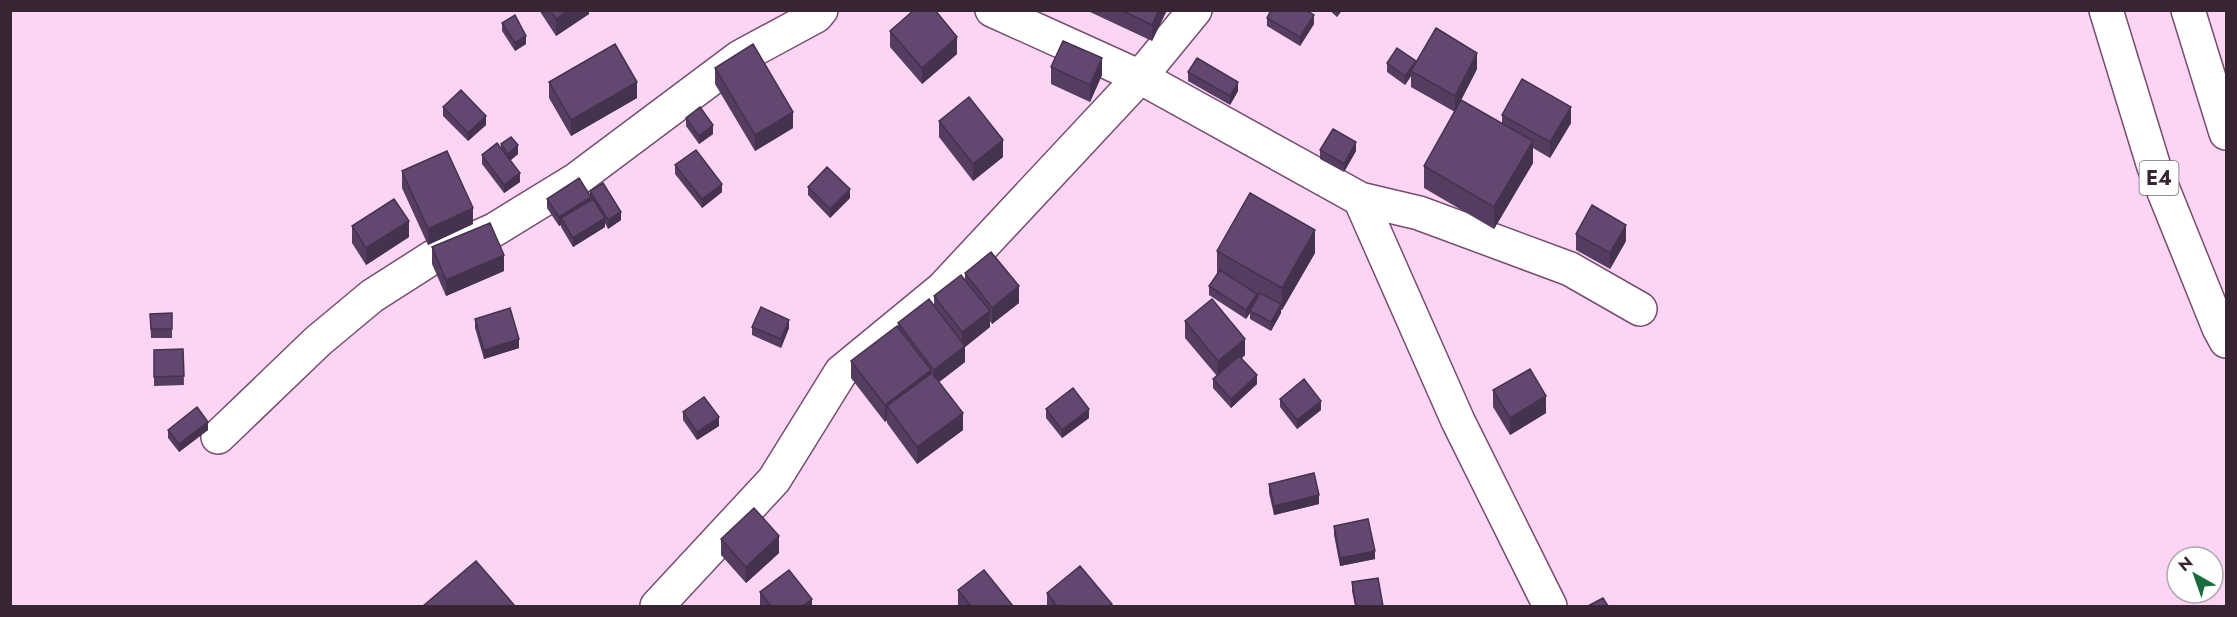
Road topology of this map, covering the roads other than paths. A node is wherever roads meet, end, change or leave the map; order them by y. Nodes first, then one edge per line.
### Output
1 (820, 10) edge
2 (992, 10) edge
3 (1195, 10) edge
4 (2106, 10) edge
5 (2188, 10) edge
6 (1140, 77) junction
7 (2226, 132) edge
8 (1360, 199) junction
9 (1640, 309) dead end
10 (2226, 341) edge
11 (218, 437) dead end
12 (657, 606) edge
13 (1550, 606) edge

1 - 11 main road
2 - 6 main road
3 - 6 main road
4 - 10 main road, E4
5 - 7 main road
6 - 8 main road
6 - 12 main road
8 - 9 main road
8 - 13 main road

